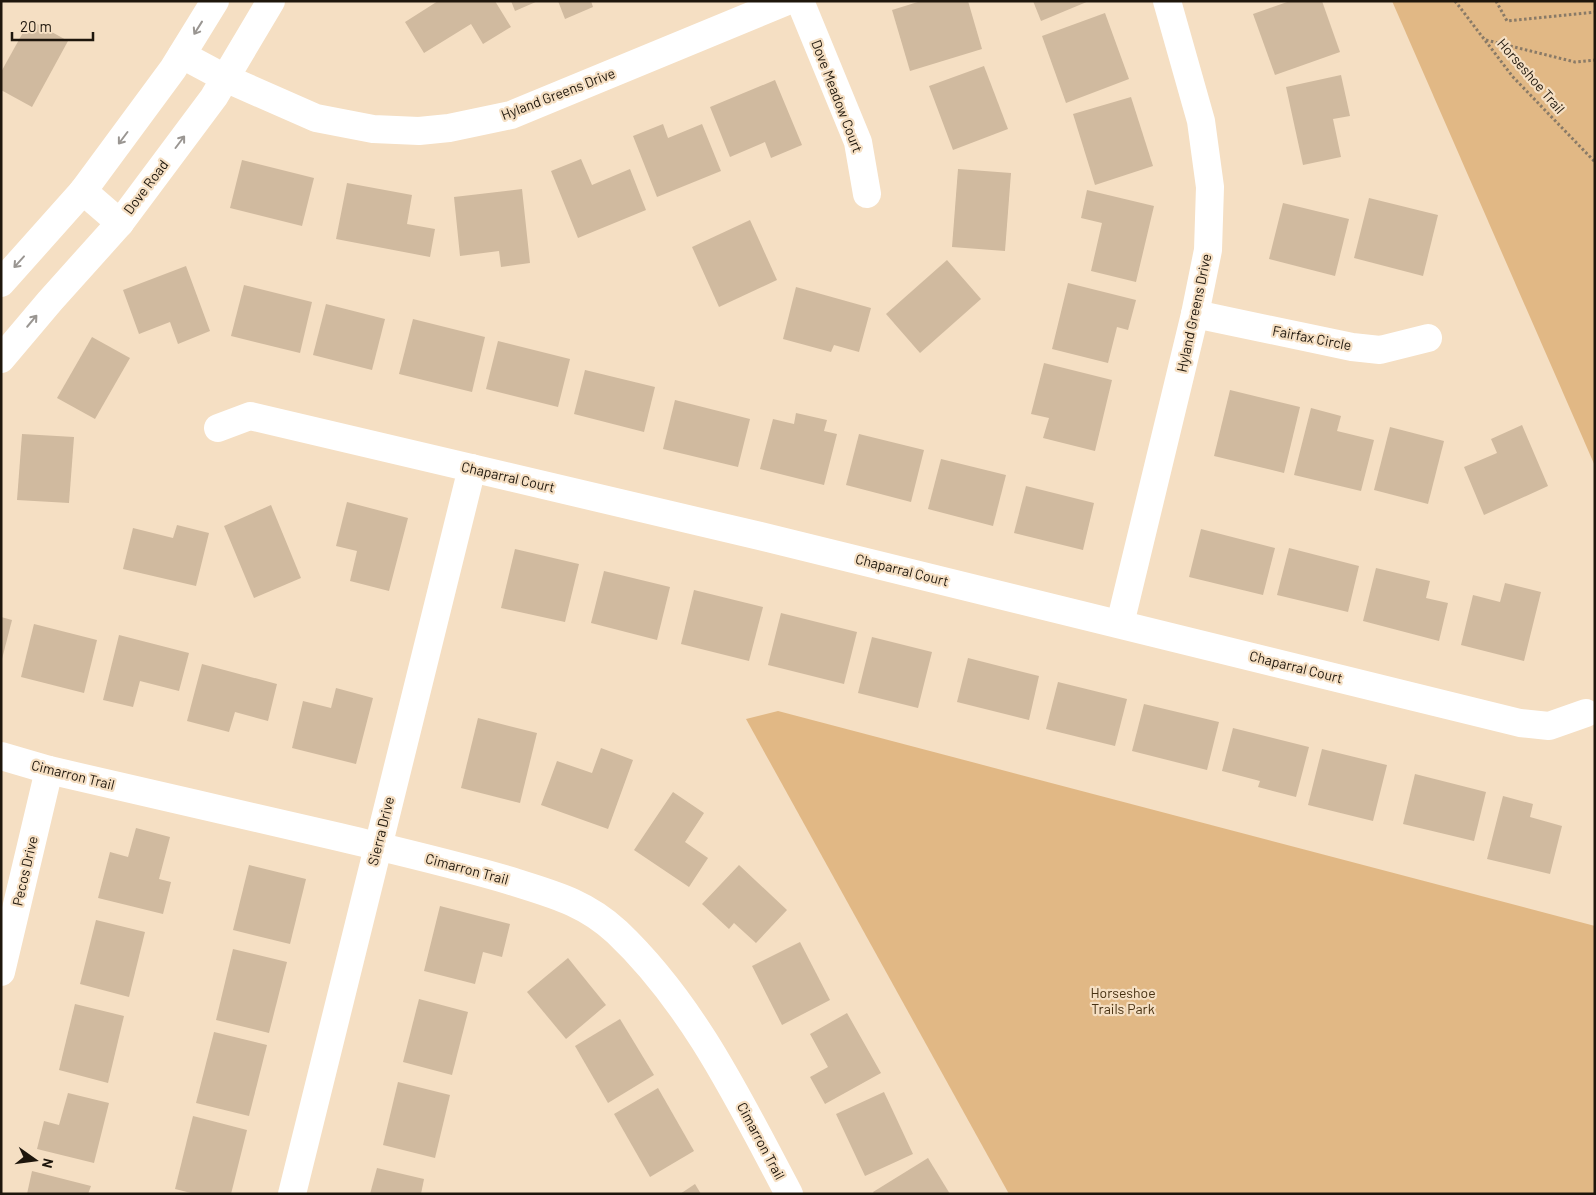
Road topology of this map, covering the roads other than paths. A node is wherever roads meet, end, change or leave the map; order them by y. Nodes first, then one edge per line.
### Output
1 (215, 1) edge
2 (271, 1) edge
3 (787, 1) edge
4 (800, 1) edge
5 (1167, 1) edge
6 (182, 55) junction
7 (225, 78) junction
8 (82, 192) junction
9 (867, 194) dead end
10 (120, 223) junction
11 (1, 283) edge
12 (1195, 314) junction
13 (1428, 338) dead end
14 (1, 359) edge
15 (218, 428) dead end
16 (472, 468) junction
17 (1120, 624) junction
18 (1586, 713) dead end
19 (1, 756) edge
20 (50, 770) junction
21 (377, 846) junction
22 (1, 972) edge
23 (292, 1194) edge
24 (790, 1194) edge

1 -> 6 street
2 - 7 street, Dove Road
3 - 7 street, Hyland Greens Drive
4 - 9 street, Dove Meadow Court
5 - 12 street, Hyland Greens Drive
6 - 7 street, Hyland Greens Drive
6 -> 8 street
10 -> 7 street, Dove Road
8 - 10 street
8 -> 11 street
14 -> 10 street, Dove Road
12 - 13 street, Fairfax Circle
12 - 17 street, Hyland Greens Drive
15 - 16 street, Chaparral Court
16 - 17 street, Chaparral Court
16 - 21 street, Sierra Drive
17 - 18 street, Chaparral Court
19 - 20 street, Cimarron Trail
20 - 21 street, Cimarron Trail
20 - 22 street, Pecos Drive
21 - 23 street, Sierra Drive
21 - 24 street, Cimarron Trail

